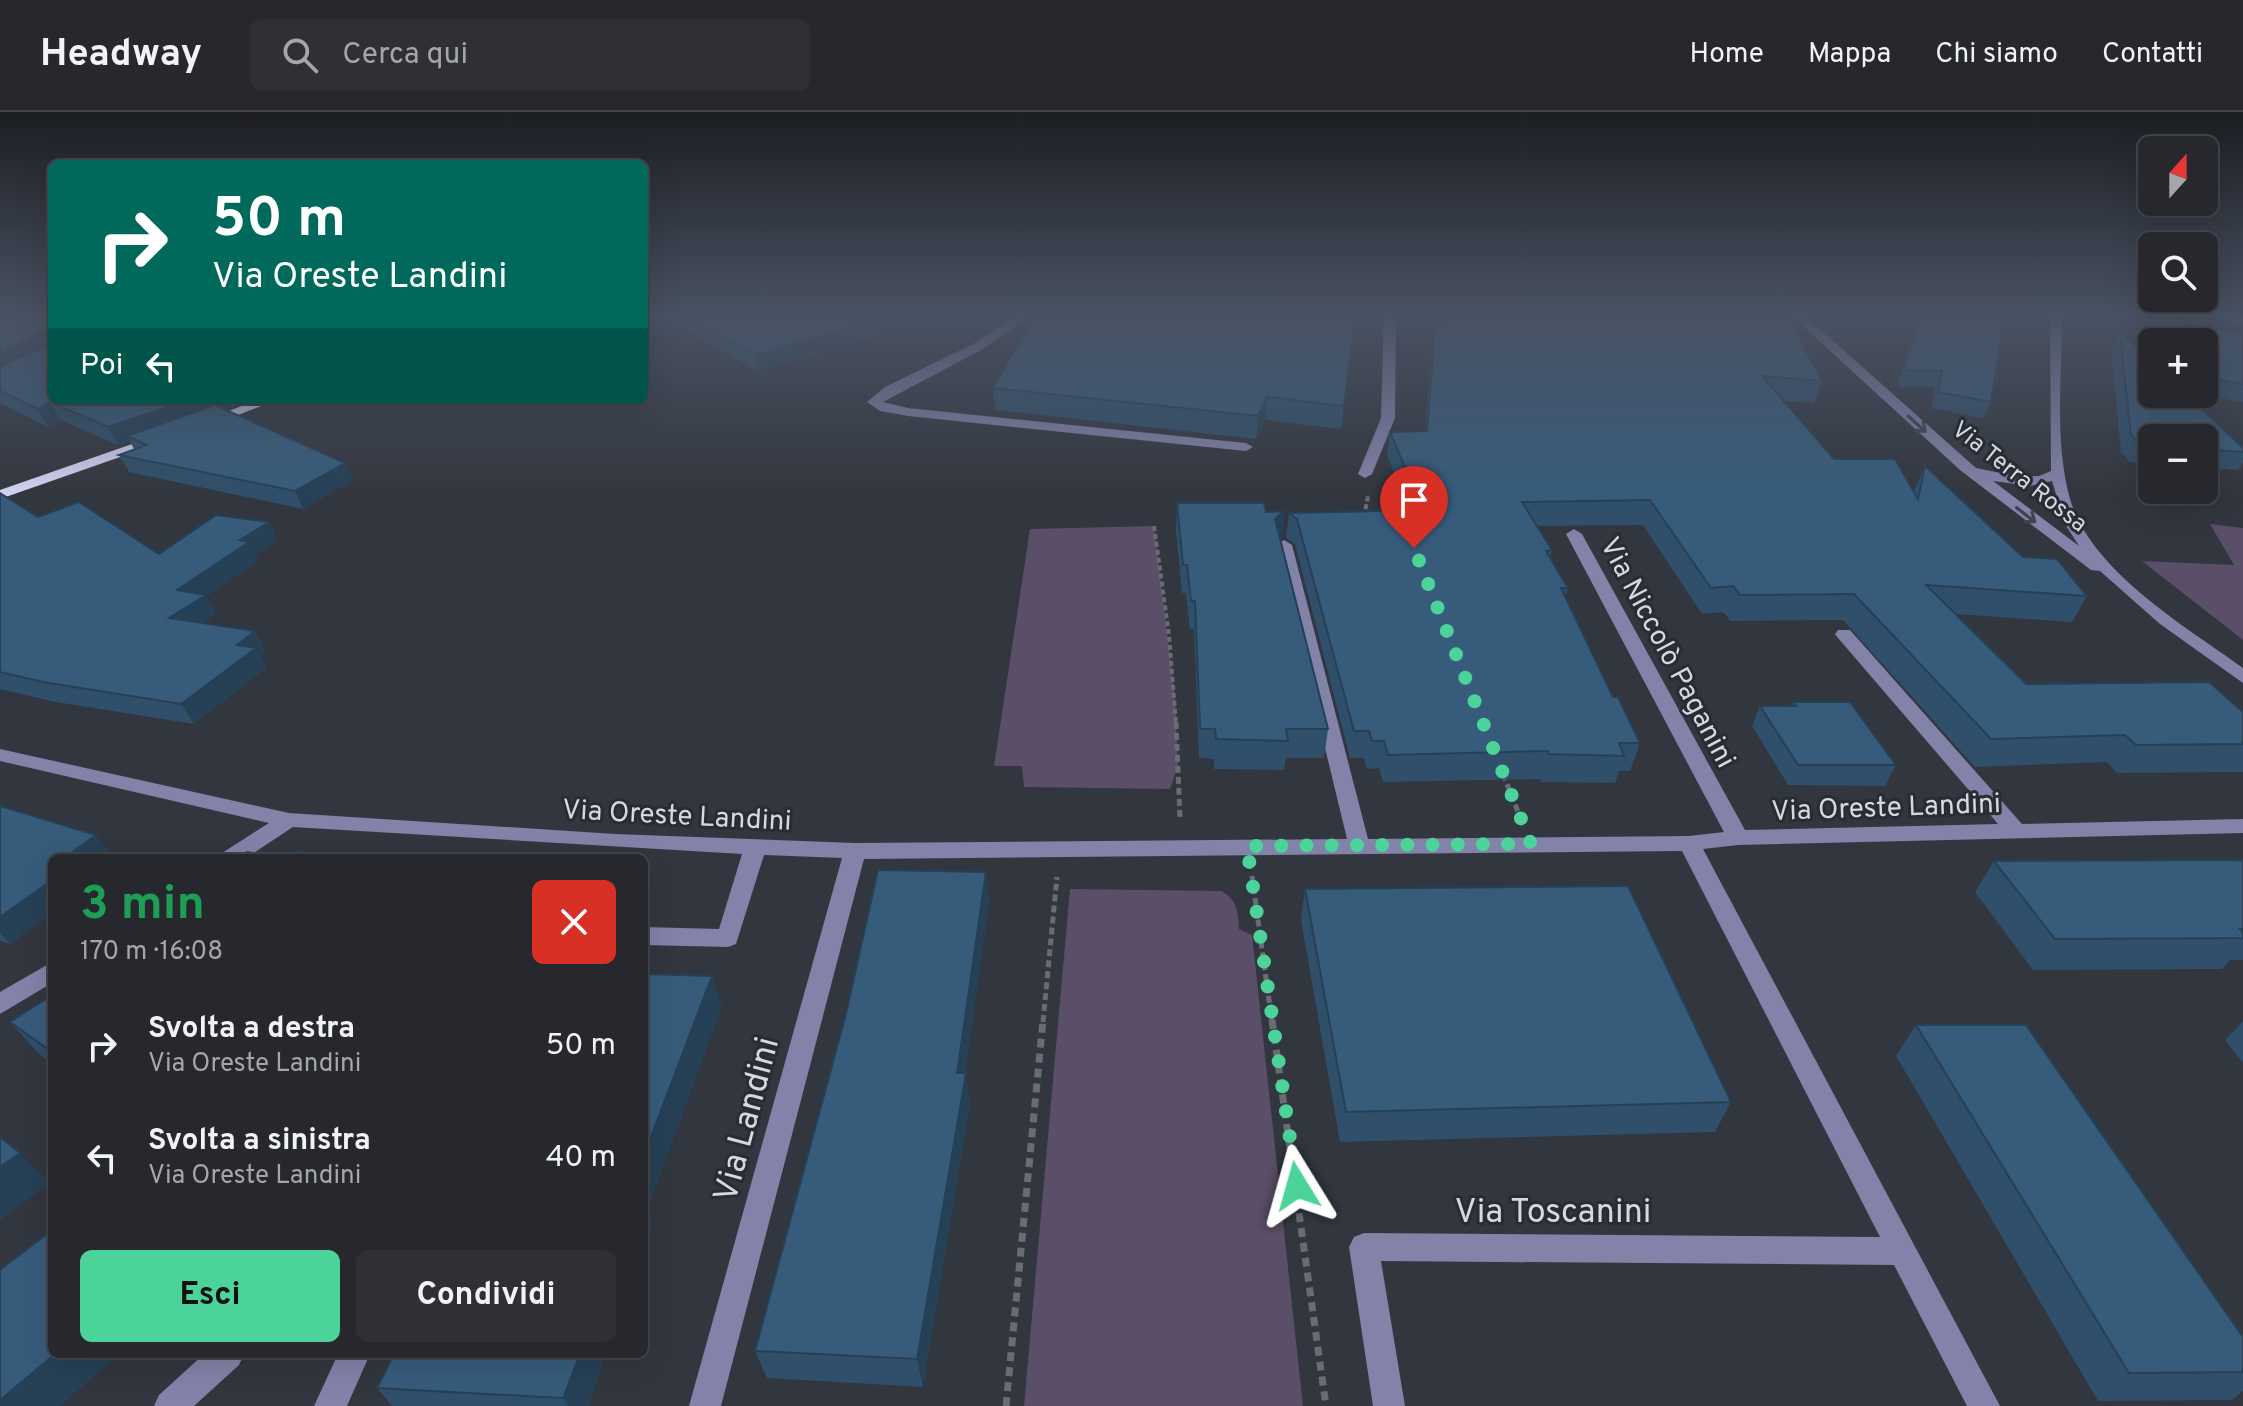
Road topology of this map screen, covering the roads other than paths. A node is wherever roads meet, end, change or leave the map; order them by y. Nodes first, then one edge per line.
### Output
1 (920, 375) edge
2 (1389, 375) edge
3 (1860, 375) edge
4 (2057, 375) edge
5 (259, 404) edge
6 (196, 426) edge
7 (166, 436) edge
8 (1246, 447) dead end
9 (1965, 467) junction
10 (2059, 472) junction
11 (1365, 474) road end
12 (0, 492) edge
13 (1574, 534) dead end
14 (1284, 545) edge
15 (2109, 575) junction
16 (1844, 634) dead end
17 (2243, 677) edge
18 (0, 755) edge
19 (289, 820) junction
20 (2243, 826) edge
21 (2015, 830) junction
22 (1738, 838) junction
23 (1689, 843) junction
24 (756, 845) junction
25 (1359, 845) junction
26 (611, 850) edge
27 (855, 851) junction
28 (236, 854) edge
29 (648, 936) edge
30 (48, 974) edge
31 (0, 1004) edge
32 (1902, 1251) junction
33 (224, 1358) edge
34 (352, 1358) edge
35 (170, 1406) edge
36 (330, 1406) edge
37 (705, 1406) edge
38 (1389, 1406) edge
39 (1984, 1406) edge

1 - 8 street
2 - 11 street
3 -> 9 street, Via Terra Rossa
4 - 10 street
5 - 6 main road
7 - 12 main road
9 - 10 street
9 -> 15 street, Via Terra Rossa
10 - 15 street
13 - 22 street, Via Niccolò Paganini
14 - 25 street
15 - 17 street, Via Terra Rossa
16 - 21 street
18 - 19 street, Via Oreste Landini
19 - 26 street, Via Oreste Landini
19 - 28 street
20 - 21 street, Via Oreste Landini
21 - 22 street, Via Oreste Landini
22 - 23 street, Via Oreste Landini
23 - 25 street, Via Oreste Landini
23 - 32 street
24 - 26 street, Via Oreste Landini
24 - 27 street, Via Oreste Landini
24 - 29 street
25 - 27 street, Via Oreste Landini
27 - 37 street, Via Landini
30 - 31 street
32 - 38 street, Via Toscanini
32 - 39 street
33 - 35 street
34 - 36 street

